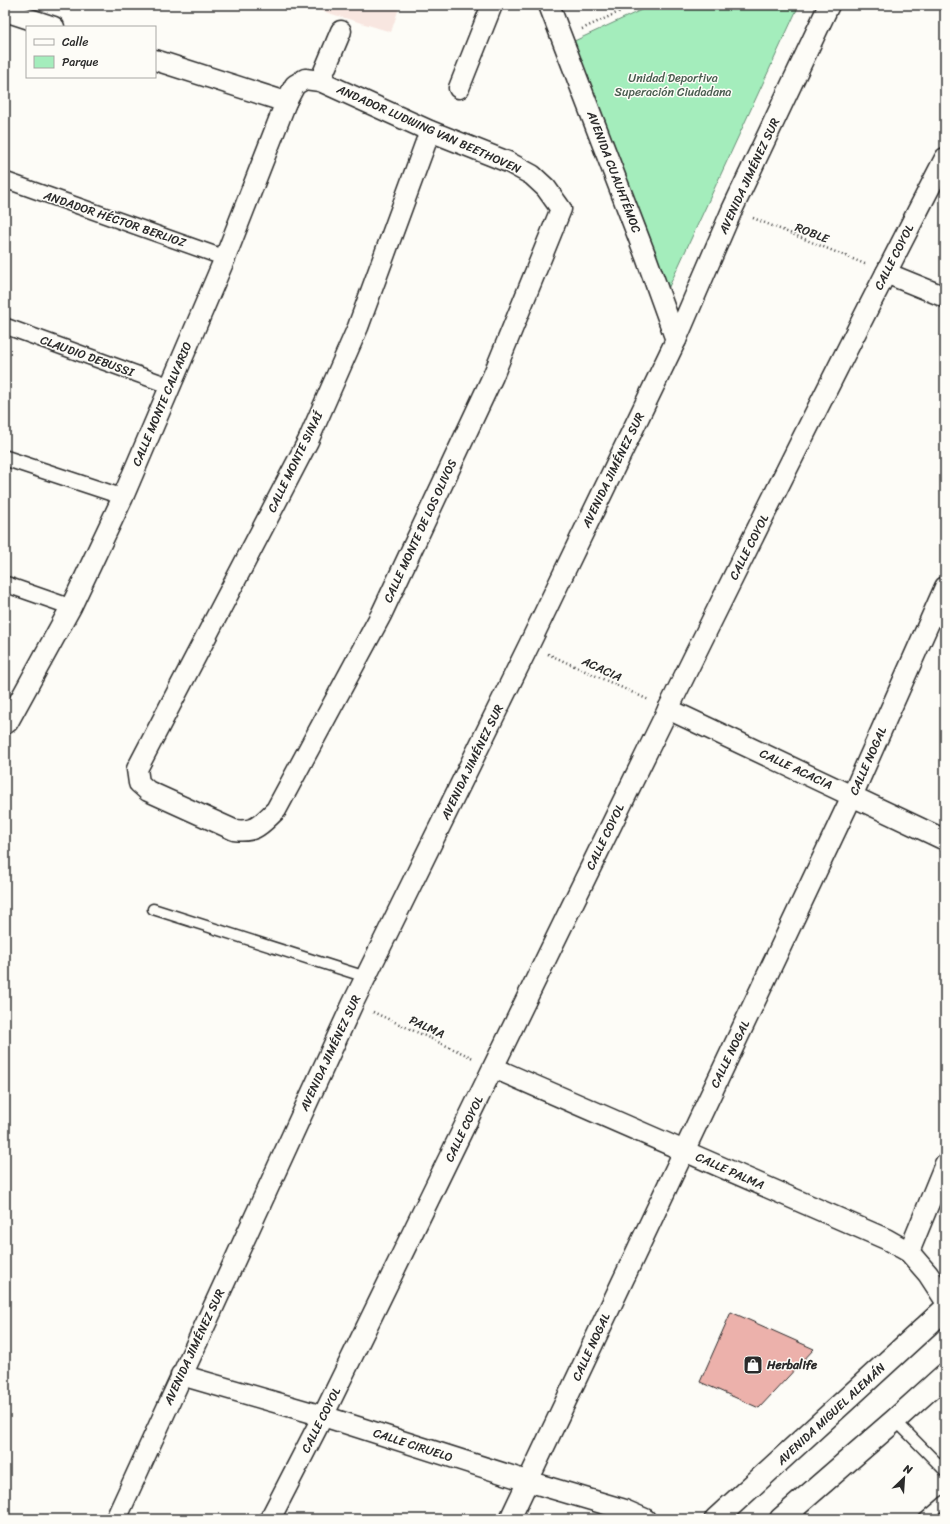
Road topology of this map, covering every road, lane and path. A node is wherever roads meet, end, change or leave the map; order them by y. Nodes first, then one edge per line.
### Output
1 (492, 5) edge
2 (549, 5) edge
3 (634, 5) edge
4 (829, 5) edge
5 (5, 11) edge
6 (51, 26) edge
7 (341, 31) dead end
8 (562, 39) junction
9 (156, 60) edge
10 (313, 80) junction
11 (459, 88) dead end
12 (286, 102) junction
13 (430, 130) junction
14 (945, 158) edge
15 (5, 180) edge
16 (561, 209) joint
17 (732, 210) junction
18 (225, 258) junction
19 (886, 272) junction
20 (945, 297) edge
21 (5, 326) edge
22 (676, 340) junction
23 (170, 386) junction
24 (5, 458) edge
25 (123, 497) junction
26 (5, 584) edge
27 (945, 587) edge
28 (71, 607) junction
29 (529, 645) junction
30 (668, 709) junction
31 (5, 724) edge
32 (852, 796) junction
33 (246, 832) joint
34 (945, 840) edge
35 (153, 910) dead end
36 (366, 976) junction
37 (353, 1003) junction
38 (494, 1068) junction
39 (684, 1150) junction
40 (945, 1164) edge
41 (909, 1252) junction
42 (945, 1300) edge
43 (945, 1309) edge
44 (181, 1375) junction
45 (945, 1375) edge
46 (323, 1416) junction
47 (895, 1420) junction
48 (945, 1472) edge
49 (527, 1481) junction
50 (945, 1501) edge
51 (792, 1516) edge
52 (116, 1519) edge
53 (270, 1519) edge
54 (510, 1519) edge
55 (645, 1519) edge
56 (716, 1519) edge
57 (924, 1519) edge

1 - 11 street
2 - 8 street, AVENIDA CUAUHTÉMOC
3 - 8 path
4 - 17 street, AVENIDA JIMÉNEZ SUR
5 - 6 street
7 - 10 street
8 - 22 street, AVENIDA CUAUHTÉMOC
9 - 12 street
10 - 12 street, CALLE MONTE CALVARIO
10 - 13 street, ANDADOR LUDWING VAN BEETHOVEN
12 - 18 street, CALLE MONTE CALVARIO
13 - 16 street, ANDADOR LUDWING VAN BEETHOVEN
13 - 33 street, CALLE MONTE SINAÍ
14 - 19 street, CALLE COYOL
15 - 18 street, ANDADOR HÉCTOR BERLIOZ
16 - 33 street, CALLE MONTE DE LOS OLIVOS
17 - 19 path, ROBLE
17 - 22 street, AVENIDA JIMÉNEZ SUR
18 - 23 street, CALLE MONTE CALVARIO
19 - 20 street
19 - 30 street, CALLE COYOL
21 - 23 street, CLAUDIO DEBUSSI
22 - 29 street, AVENIDA JIMÉNEZ SUR
23 - 25 street, CALLE MONTE CALVARIO
24 - 25 street
25 - 28 street, CALLE MONTE CALVARIO
26 - 28 street
27 - 32 street, CALLE NOGAL
28 - 31 street, CALLE MONTE CALVARIO
29 - 30 path, ACACIA
29 - 36 street, AVENIDA JIMÉNEZ SUR
30 - 32 street, CALLE ACACIA
30 - 38 street, CALLE COYOL
32 - 34 street, CALLE ACACIA
32 - 39 street, CALLE NOGAL
35 - 36 lane
36 - 37 street, AVENIDA JIMÉNEZ SUR
37 - 38 path, PALMA
37 - 44 street, AVENIDA JIMÉNEZ SUR
38 - 39 street, CALLE PALMA
38 - 46 street, CALLE COYOL
39 - 41 street, CALLE PALMA
39 - 49 street, CALLE NOGAL
40 - 41 street
41 - 42 street, CALLE PALMA
43 - 56 main road, AVENIDA MIGUEL ALEMÁN
44 - 46 street, CALLE CIRUELO
44 - 52 street, AVENIDA JIMÉNEZ SUR
45 - 47 main road
46 - 49 street, CALLE CIRUELO
46 - 53 street, CALLE COYOL
47 - 48 lane
47 - 51 main road
49 - 54 street, CALLE NOGAL
49 - 55 street, CALLE CIRUELO
50 - 57 lane

